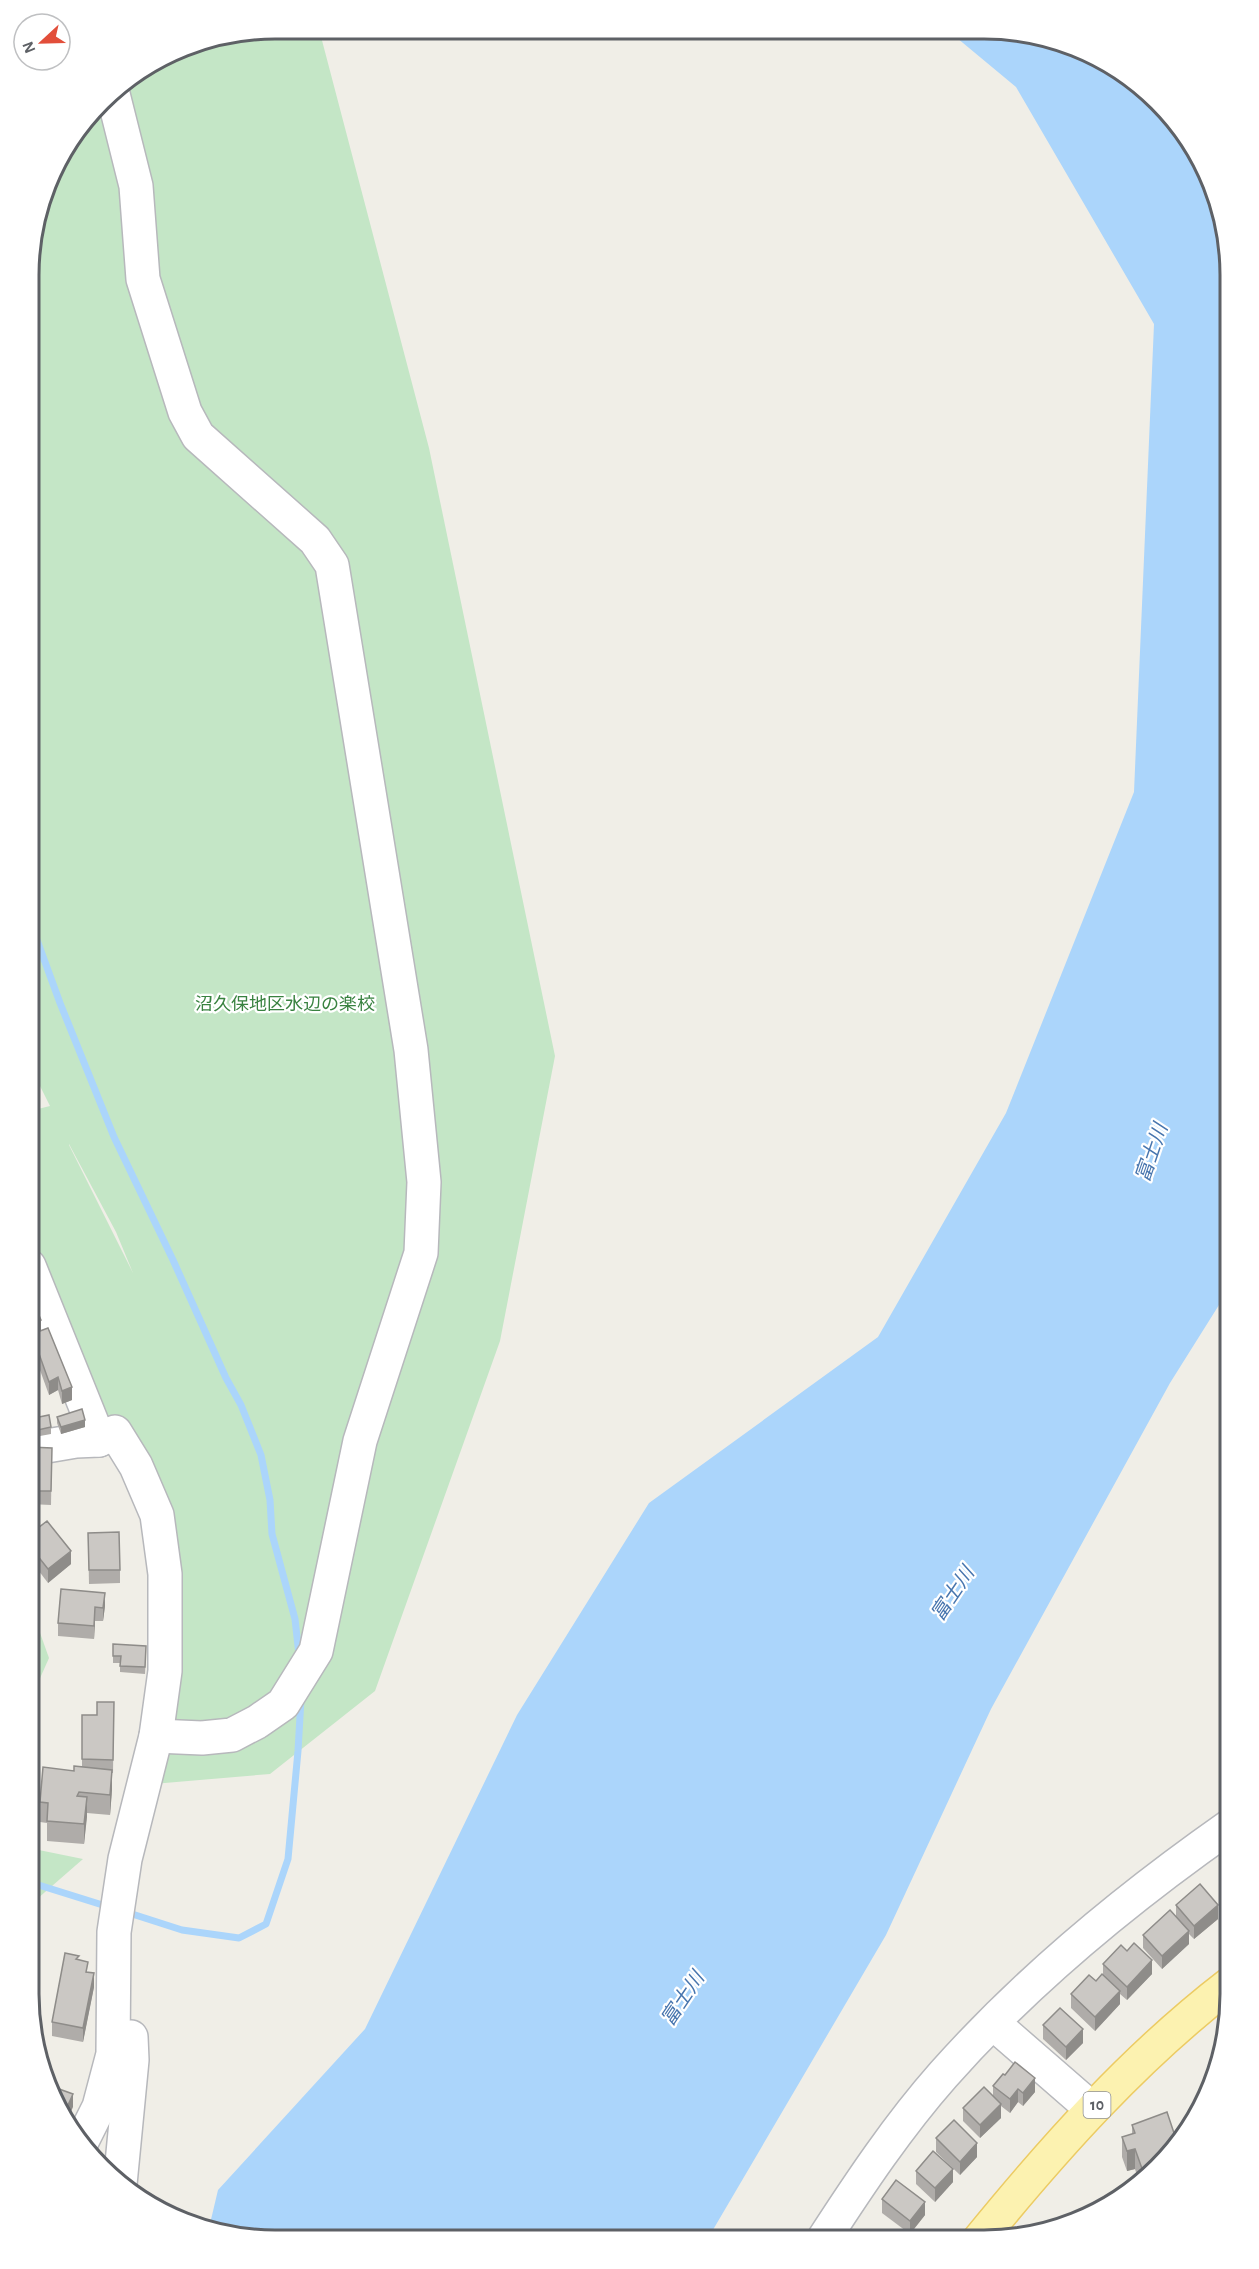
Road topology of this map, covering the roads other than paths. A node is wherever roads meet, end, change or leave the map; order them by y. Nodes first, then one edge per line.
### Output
1 (115, 102) edge
2 (39, 1291) edge
3 (99, 1440) junction
4 (39, 1447) edge
5 (156, 1736) junction
6 (1220, 1833) edge
7 (114, 1974) junction
8 (1220, 1992) edge
9 (993, 2023) junction
10 (1092, 2109) junction
11 (85, 2134) edge
12 (121, 2173) edge
13 (830, 2230) edge
14 (989, 2230) edge

1 - 5 street
2 - 3 street
3 - 4 street
3 - 5 street
5 - 7 street
6 - 9 street
7 - 11 street
7 - 12 street
8 - 10 main road, 10
9 - 10 street
9 - 13 street
10 - 14 main road, 10

